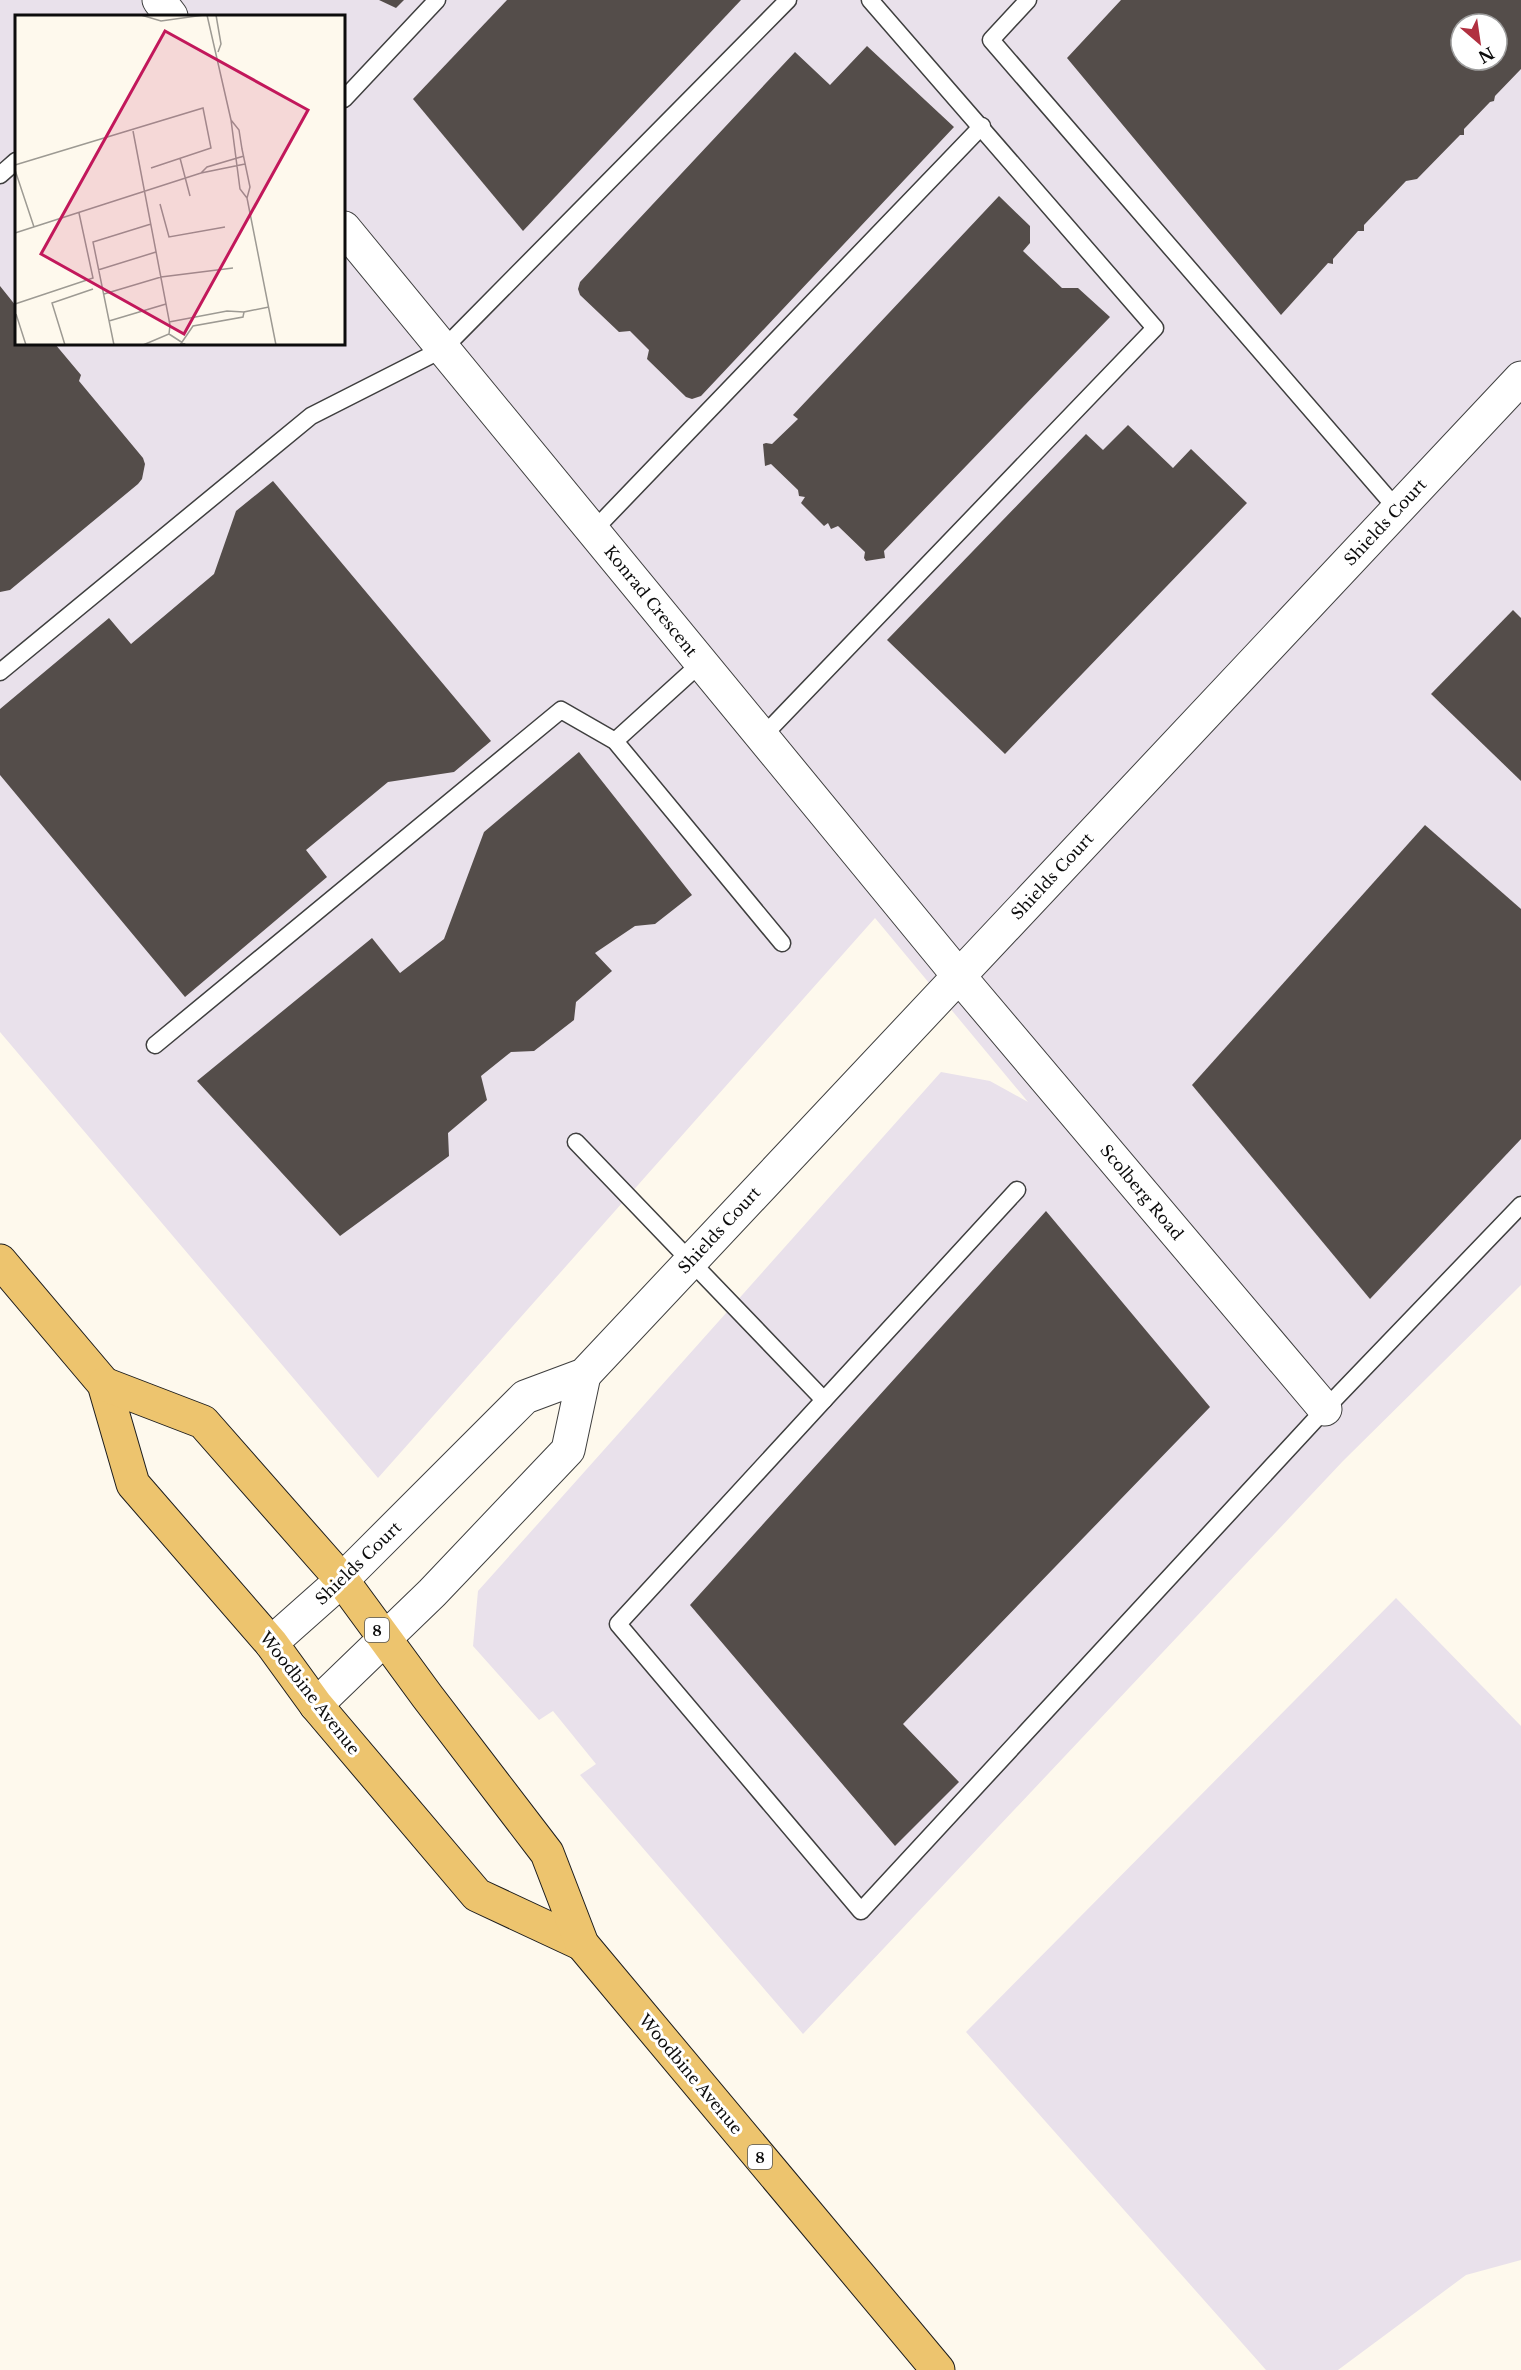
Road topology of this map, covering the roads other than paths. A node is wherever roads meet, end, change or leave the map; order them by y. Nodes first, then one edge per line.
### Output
1 (159, 0) edge
2 (437, 0) edge
3 (788, 0) edge
4 (870, 0) edge
5 (1028, 0) edge
6 (170, 15) edge
7 (345, 98) edge
8 (982, 126) junction
9 (15, 162) edge
10 (0, 175) edge
11 (345, 229) edge
12 (442, 349) junction
13 (1521, 378) edge
14 (1397, 509) junction
15 (593, 531) junction
16 (701, 663) junction
17 (0, 672) edge
18 (762, 737) junction
19 (615, 741) junction
20 (782, 943) dead end
21 (958, 975) junction
22 (155, 1045) dead end
23 (576, 1142) dead end
24 (1017, 1190) dead end
25 (1521, 1205) edge
26 (0, 1261) edge
27 (689, 1262) junction
28 (584, 1375) junction
29 (104, 1384) junction
30 (824, 1400) junction
31 (1325, 1409) junction
32 (342, 1580) junction
33 (384, 1640) junction
34 (272, 1643) junction
35 (316, 1705) junction
36 (582, 1944) junction
37 (938, 2370) edge

1 - 6 street
2 - 7 lane
3 - 12 lane
4 - 8 lane
5 - 14 lane
8 - 15 lane
8 - 18 lane
9 - 10 lane
11 - 12 street, Konrad Crescent
12 - 15 street, Konrad Crescent
12 - 17 lane
13 - 14 street, Shields Court
14 - 21 street, Shields Court
15 - 16 street, Konrad Crescent
16 - 18 street, Konrad Crescent
16 - 19 lane
18 - 21 street, Konrad Crescent
19 - 20 lane
19 - 22 lane
21 - 27 street, Shields Court
21 - 31 street, Scolberg Road
23 - 27 lane
24 - 30 lane
25 - 31 lane
26 - 29 main road, Woodbine Avenue / 8
27 - 28 street, Shields Court
27 - 30 lane
28 - 32 street, Shields Court
28 - 33 street
29 - 32 main road, Woodbine Avenue / 8
29 - 34 main road, Woodbine Avenue / 8
30 - 31 lane
32 - 33 main road, Woodbine Avenue / 8
32 - 34 street, Shields Court
33 - 35 street
33 - 36 main road, Woodbine Avenue / 8
34 - 35 main road, Woodbine Avenue / 8
35 - 36 main road, Woodbine Avenue / 8
36 - 37 main road, Woodbine Avenue / 8

